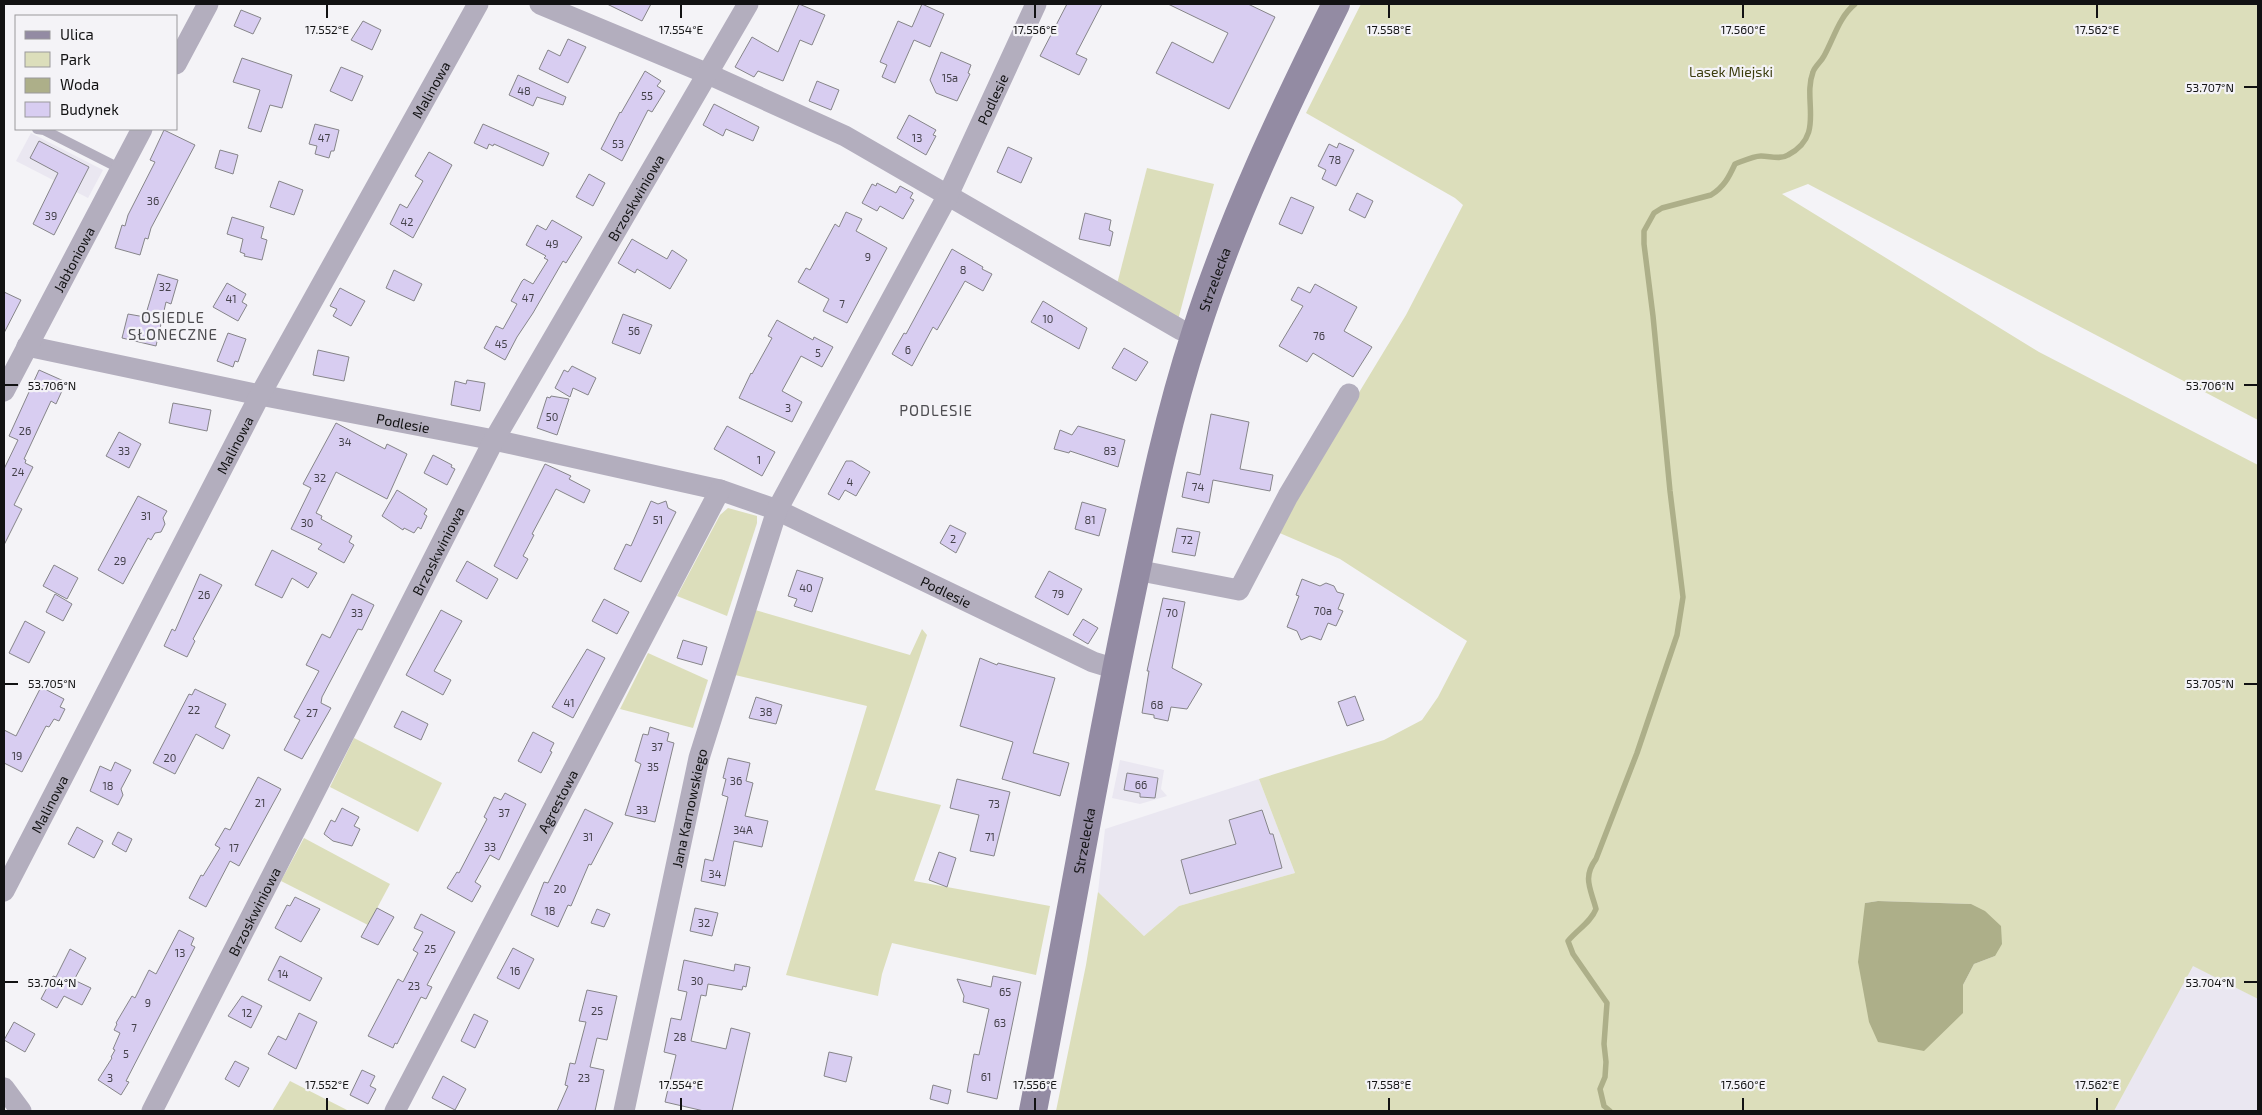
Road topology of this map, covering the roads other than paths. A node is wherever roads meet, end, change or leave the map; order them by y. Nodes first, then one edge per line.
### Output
1 (208, 4) edge
2 (478, 4) edge
3 (540, 4) edge
4 (748, 4) edge
5 (1036, 4) edge
6 (1336, 4) edge
7 (178, 60) edge
8 (708, 74) junction
9 (44, 130) edge
10 (141, 130) edge
11 (121, 170) junction
12 (948, 195) junction
13 (1195, 334) junction
14 (27, 346) junction
15 (4, 390) edge
16 (1349, 394) dead end
17 (260, 395) junction
18 (494, 440) junction
19 (720, 490) junction
20 (777, 510) junction
21 (1136, 570) junction
22 (1116, 669) junction
23 (4, 891) edge
24 (4, 1088) edge
25 (21, 1111) edge
26 (152, 1111) edge
27 (396, 1111) edge
28 (624, 1111) edge
29 (1033, 1111) edge

1 - 7 street
2 - 17 street, Malinowa
3 - 8 street
4 - 8 street, Brzoskwiniowa
5 - 12 street, Podlesie
6 - 13 street, Strzelecka
8 - 12 street
8 - 18 street, Brzoskwiniowa
9 - 11 lane
10 - 11 street, Jabłoniowa
11 - 14 street, Jabłoniowa
12 - 13 street
12 - 20 street, Podlesie
13 - 21 street, Strzelecka
14 - 15 street, Jabłoniowa
14 - 17 street, Podlesie
16 - 21 street
17 - 18 street, Podlesie
17 - 23 street, Malinowa
18 - 19 street, Podlesie
18 - 26 street, Brzoskwiniowa
19 - 20 street, Podlesie
19 - 27 street, Agrestowa
20 - 22 street, Podlesie
20 - 28 street, Jana Karnowskiego
21 - 22 street, Strzelecka
22 - 29 street, Strzelecka
24 - 25 street

